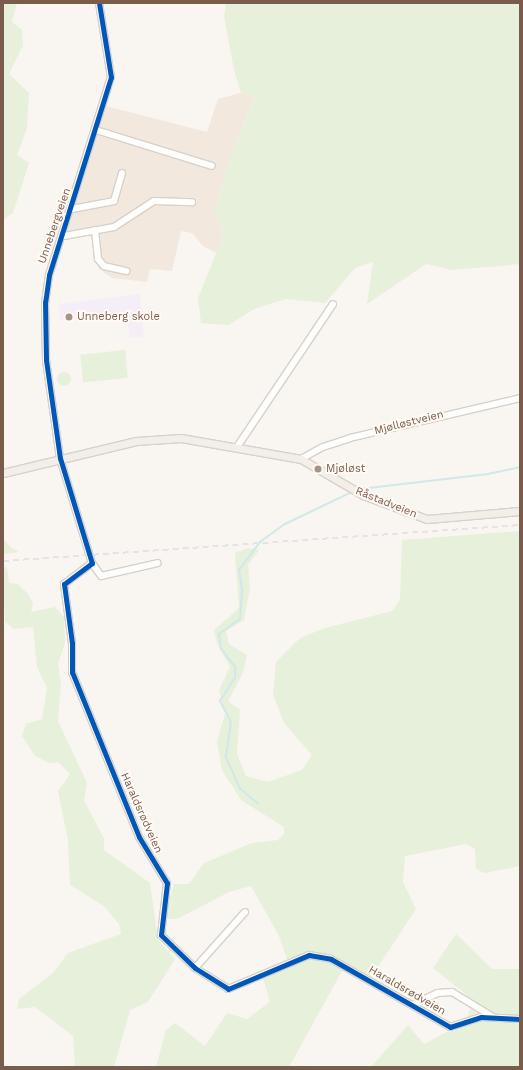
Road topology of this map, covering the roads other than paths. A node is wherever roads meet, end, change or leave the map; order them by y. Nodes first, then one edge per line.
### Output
1 (100, 3) edge
2 (96, 130) junction
3 (212, 166) dead end
4 (122, 173) dead end
5 (192, 202) dead end
6 (72, 208) junction
7 (96, 230) junction
8 (64, 236) junction
9 (126, 271) dead end
10 (334, 304) dead end
11 (520, 398) edge
12 (237, 447) junction
13 (60, 458) junction
14 (301, 459) junction
15 (3, 473) edge
16 (520, 512) edge
17 (92, 563) junction
18 (158, 563) dead end
19 (245, 912) dead end
20 (195, 968) junction
21 (414, 1004) junction
22 (493, 1017) junction
23 (520, 1019) edge

1 - 2 street, Unnebergveien
2 - 3 street
2 - 6 street, Unnebergveien
4 - 6 street, Unnebergveien
5 - 7 street, Unnebergveien
6 - 8 street, Unnebergveien
7 - 8 street, Unnebergveien
7 - 9 street
8 - 13 street, Unnebergveien
10 - 12 street
11 - 14 street, Mjølløstveien
12 - 13 main road, Råstadveien
12 - 14 main road, Råstadveien
13 - 15 main road, Råstadveien
13 - 17 street
14 - 16 main road, Råstadveien
17 - 18 street
17 - 20 street, Haraldsrødveien
19 - 20 street
20 - 21 street, Haraldsrødveien
21 - 22 street, Haraldsrødveien
21 - 22 street
22 - 23 street, Haraldsrødveien

